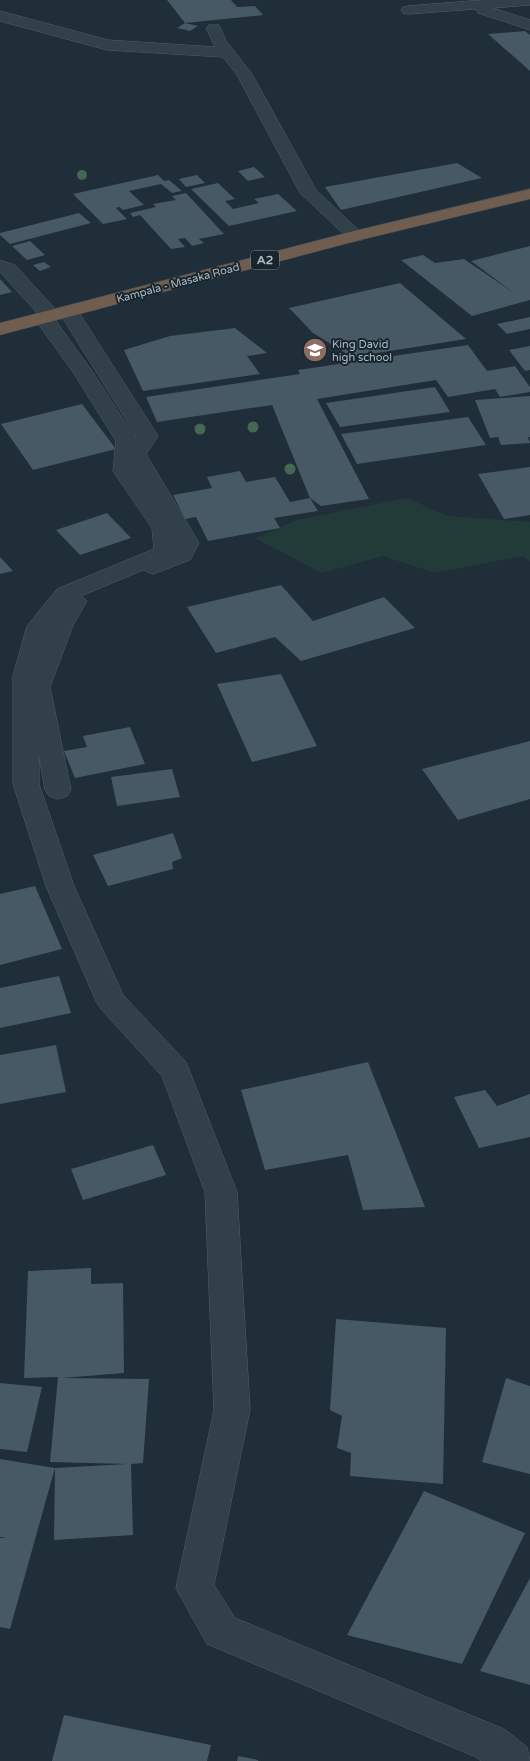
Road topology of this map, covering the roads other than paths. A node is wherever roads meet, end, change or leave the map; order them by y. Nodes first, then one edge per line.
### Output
1 (530, 0) edge
2 (472, 6) junction
3 (408, 10) dead end
4 (0, 16) edge
5 (530, 25) edge
6 (214, 28) dead end
7 (229, 53) junction
8 (530, 194) edge
9 (356, 236) junction
10 (0, 266) edge
11 (55, 315) junction
12 (0, 329) edge
13 (58, 790) dead end
14 (513, 1761) edge

1 - 2 street
2 - 3 street
2 - 5 street
4 - 7 street
6 - 7 street
7 - 9 street
8 - 9 highway, Kampala - Masaka Road / A2
9 - 11 highway, Kampala - Masaka Road / A2
10 - 11 street
11 - 12 highway, Kampala - Masaka Road / A2
11 - 13 street
11 - 14 street

